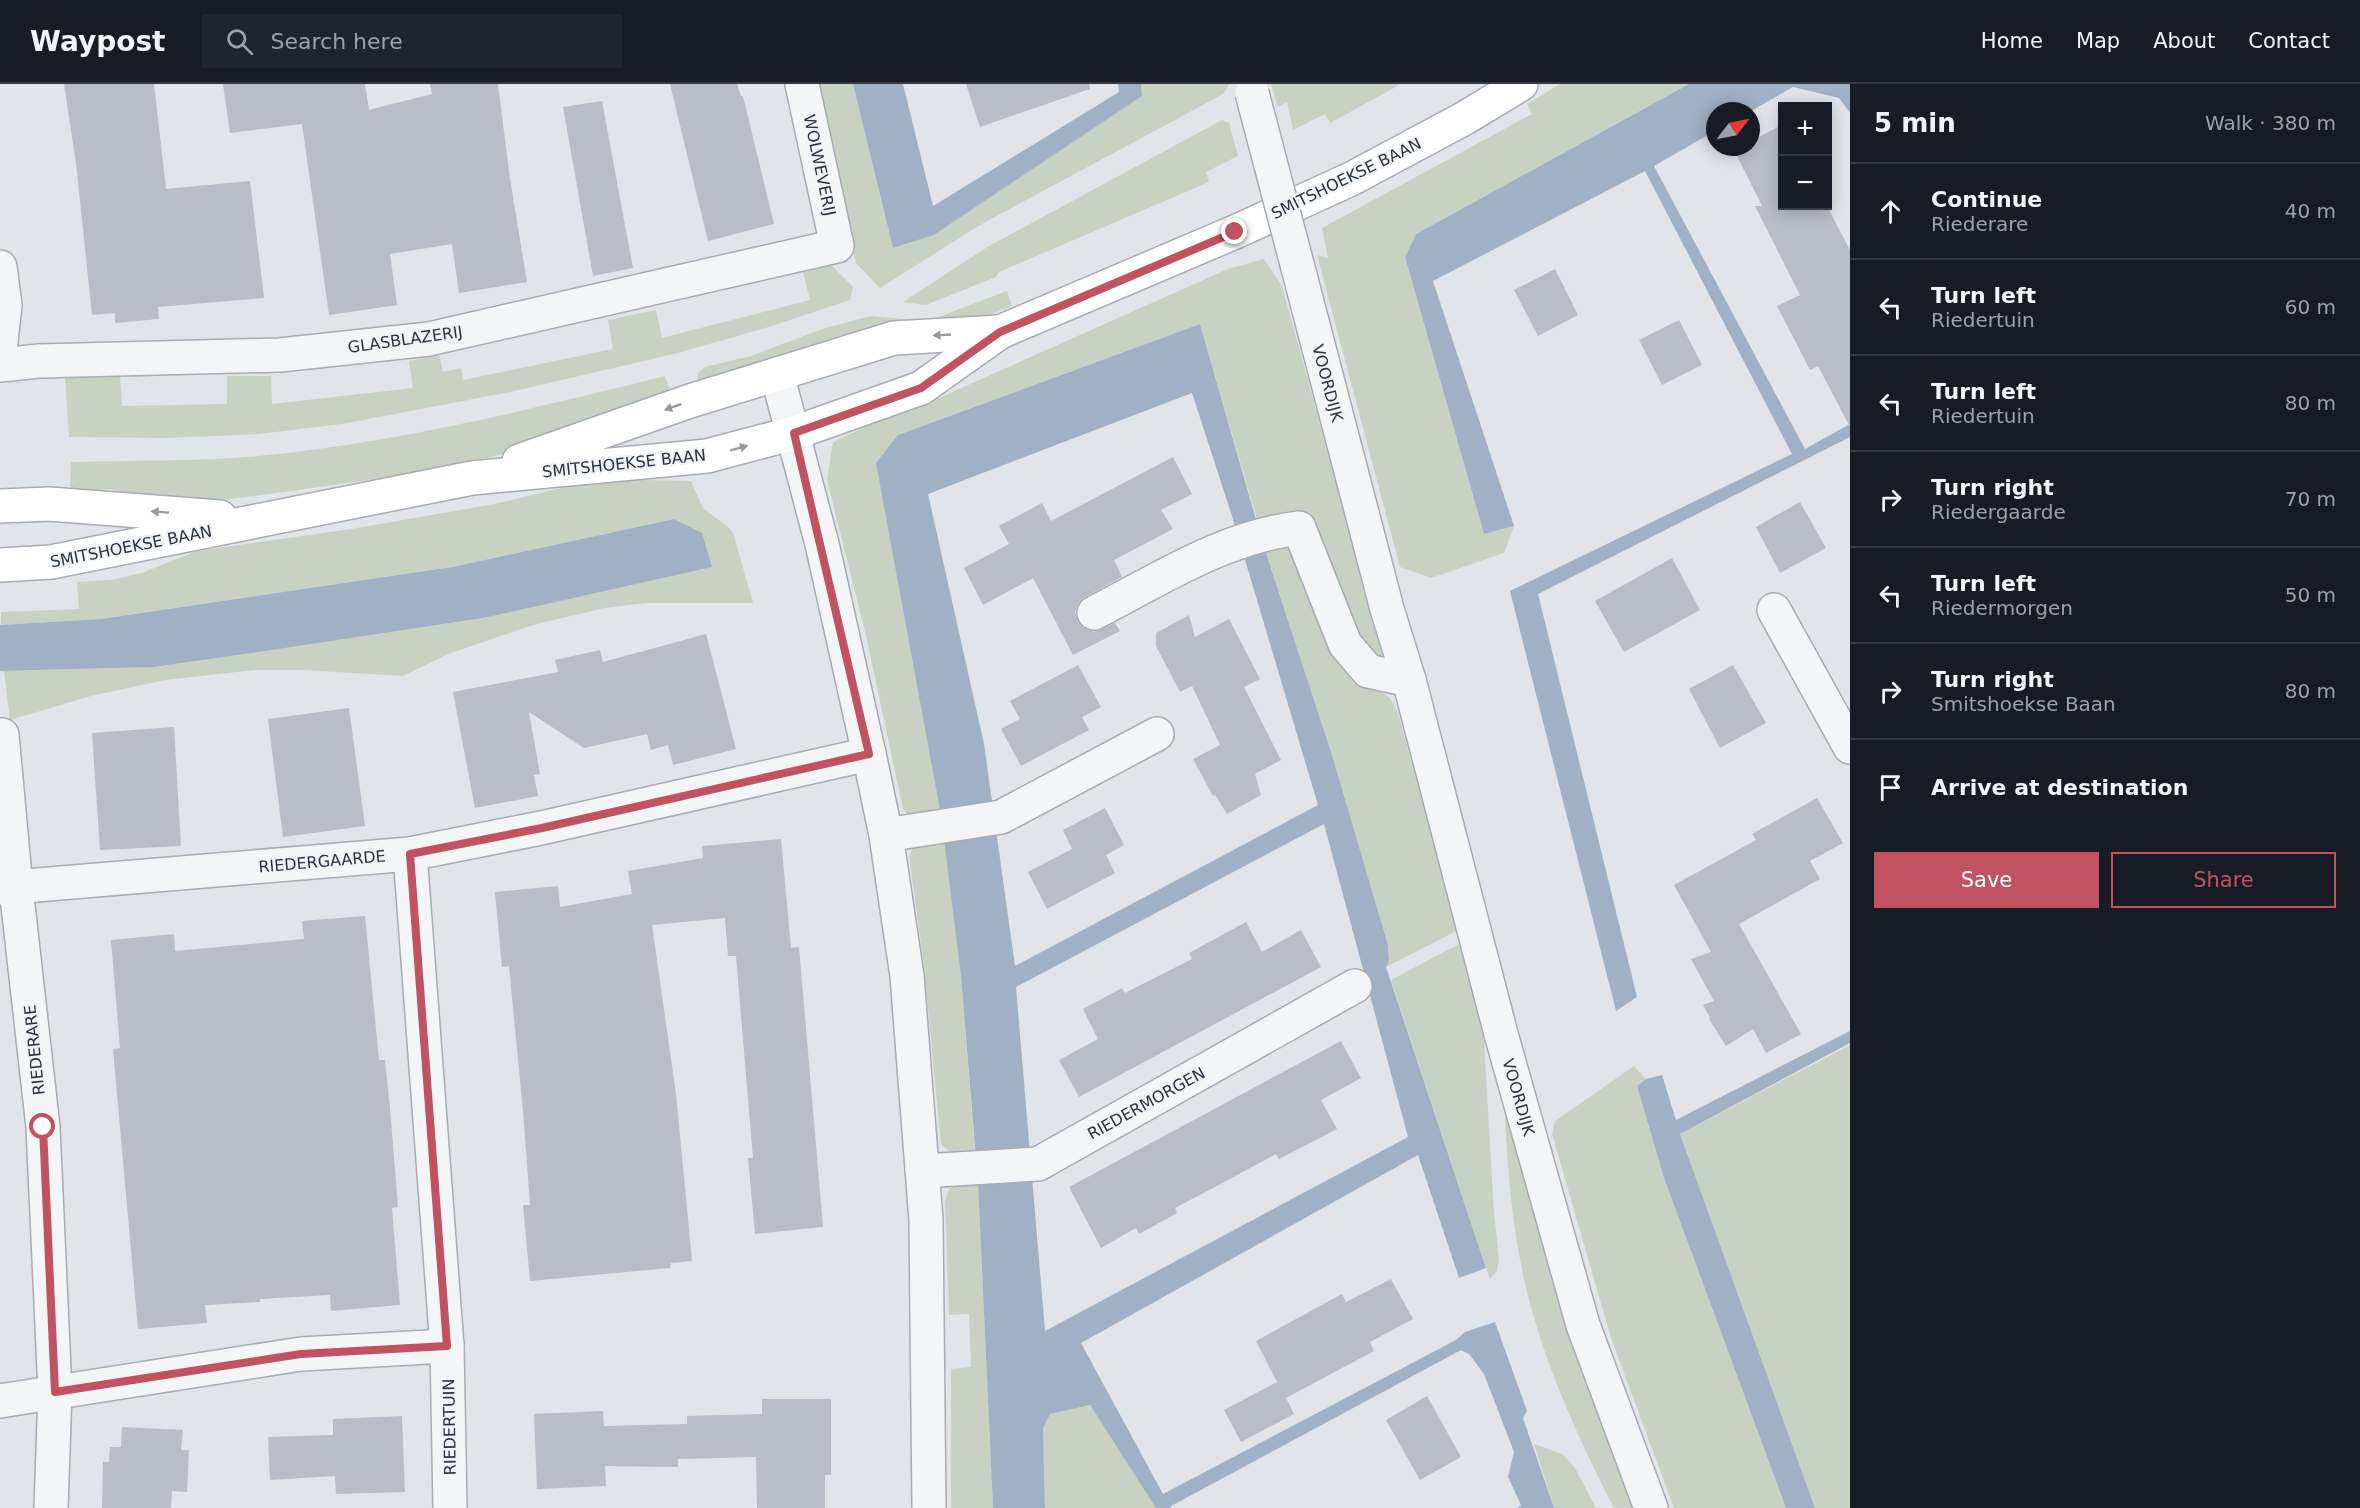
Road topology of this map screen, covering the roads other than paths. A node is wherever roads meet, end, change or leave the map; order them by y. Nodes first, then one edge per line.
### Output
1 (802, 84) edge
2 (1521, 84) edge
3 (1250, 89) edge
4 (837, 246) joint
5 (0, 267) edge
6 (1000, 332) junction
7 (0, 351) edge
8 (0, 365) edge
9 (777, 374) junction
10 (794, 433) junction
11 (472, 478) junction
12 (0, 506) edge
13 (261, 520) junction
14 (0, 557) edge
15 (0, 565) edge
16 (1774, 610) dead end
17 (1094, 613) dead end
18 (1409, 680) junction
19 (1158, 734) dead end
20 (2, 735) dead end
21 (1848, 736) edge
22 (869, 754) junction
23 (886, 835) junction
24 (410, 854) junction
25 (8, 888) edge
26 (1355, 986) dead end
27 (922, 1172) junction
28 (447, 1346) junction
29 (55, 1392) junction
30 (0, 1401) edge
31 (51, 1508) edge
32 (450, 1508) edge
33 (929, 1508) edge
34 (1651, 1508) edge

1 - 4 street, WOLWEVERIJ
2 - 6 street, SMITSHOEKSE BAAN
3 - 18 street, VOORDIJK, bridge
4 - 8 street, GLASBLAZERIJ
5 - 7 street
6 -> 9 street, SMITSHOEKSE BAAN
6 - 10 street, SMITSHOEKSE BAAN
9 - 10 street
9 -> 11 street, SMITSHOEKSE BAAN
11 -> 10 street, SMITSHOEKSE BAAN
10 - 22 street
11 - 13 street, SMITSHOEKSE BAAN
13 -> 12 street, SMITSHOEKSE BAAN
13 - 15 street, SMITSHOEKSE BAAN
14 - 15 street
16 - 21 street
17 - 18 street
18 - 34 street, VOORDIJK
19 - 23 street
20 - 25 street
22 - 23 street
22 - 24 street, RIEDERGAARDE
23 - 27 street
24 - 25 street, RIEDERGAARDE
24 - 28 street, RIEDERTUIN
25 - 29 street, RIEDERARE
26 - 27 street, RIEDERMORGEN
27 - 33 street
28 - 29 street
28 - 32 street, RIEDERTUIN
29 - 30 street
29 - 31 street, RIEDERARE

